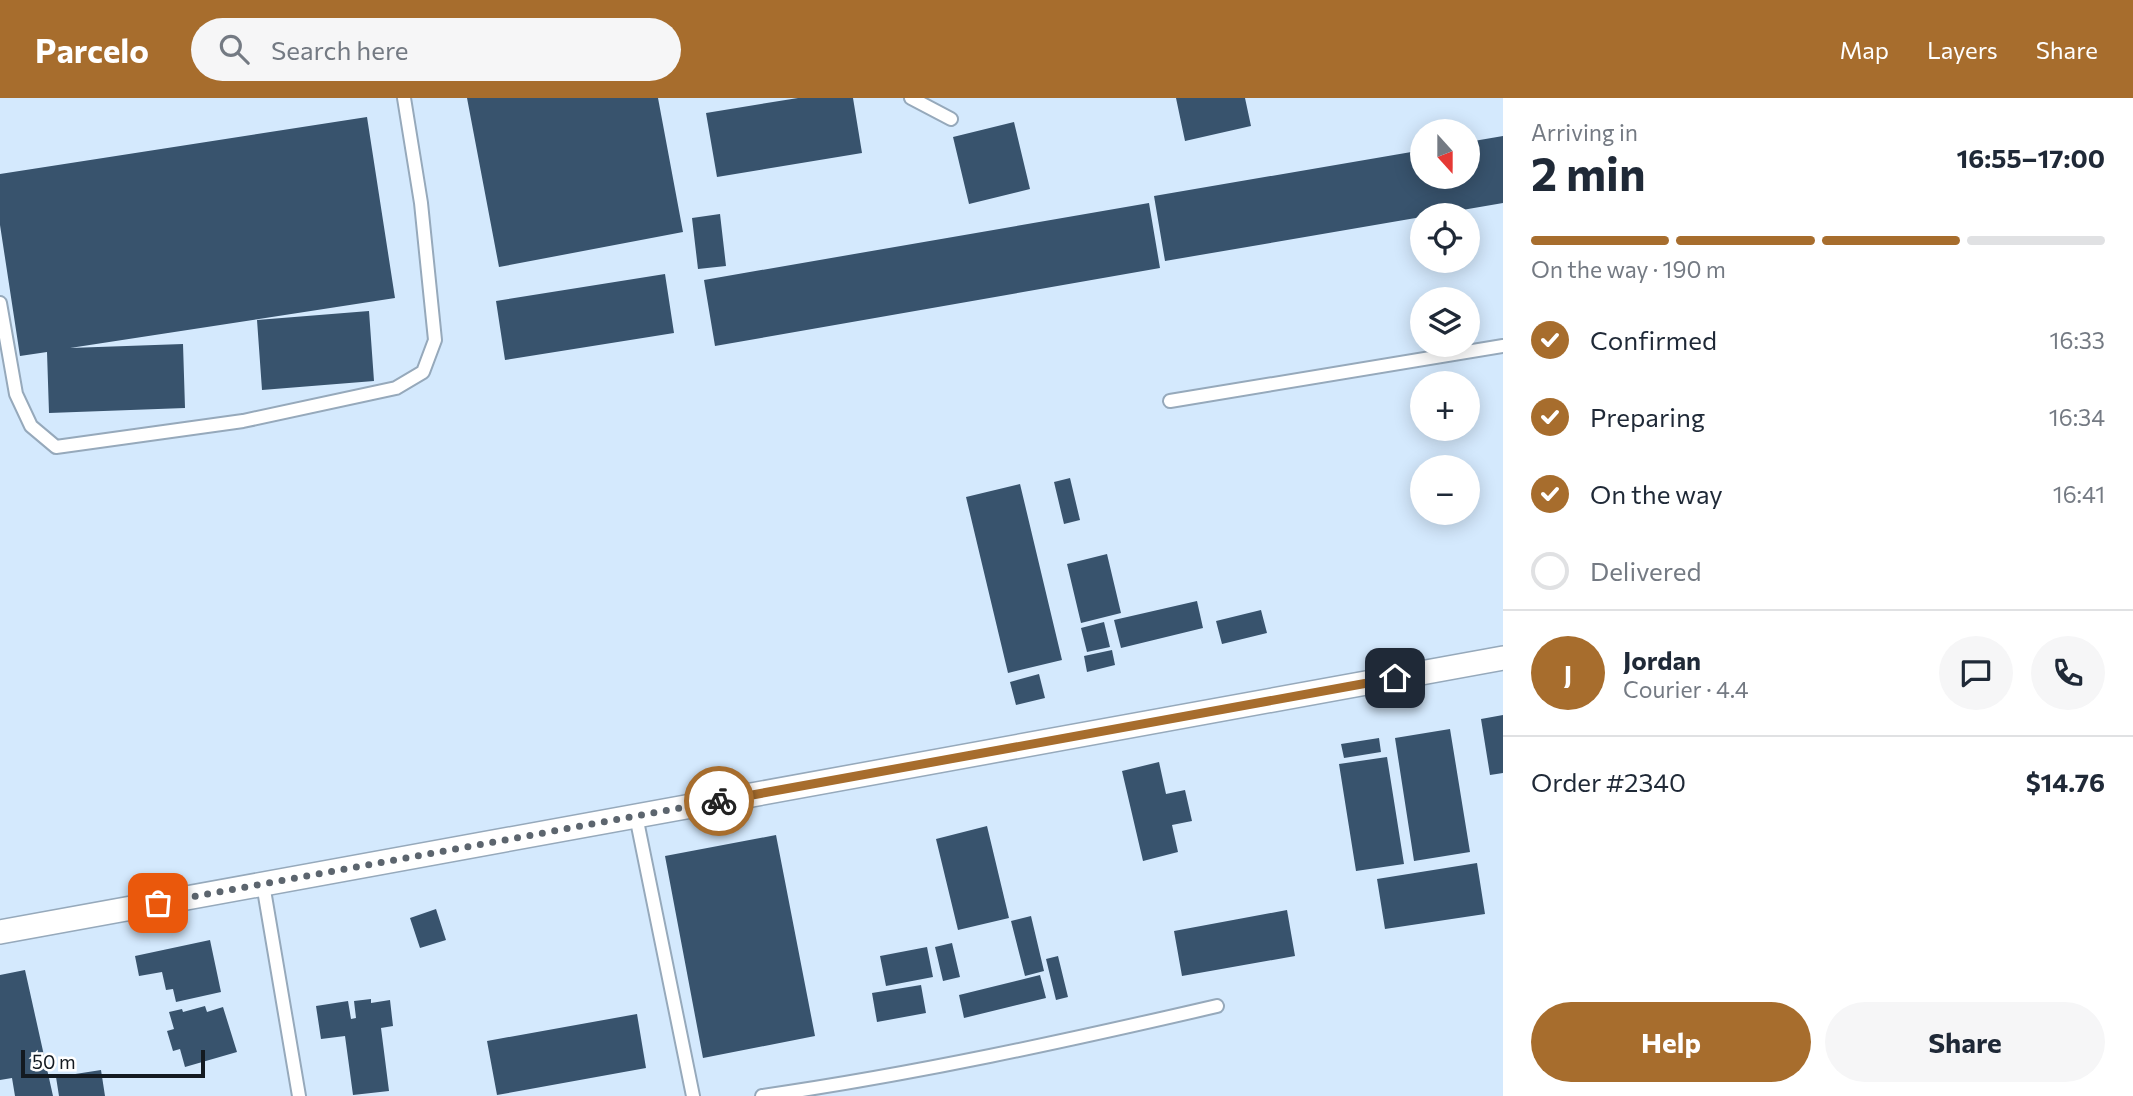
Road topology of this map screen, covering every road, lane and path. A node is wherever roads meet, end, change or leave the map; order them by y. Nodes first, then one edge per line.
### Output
1 (404, 98) edge
2 (911, 98) edge
3 (951, 119) dead end
4 (0, 303) edge
5 (1503, 346) edge
6 (1171, 401) dead end
7 (1503, 658) edge
8 (636, 816) junction
9 (263, 884) junction
10 (0, 932) edge
11 (1217, 1006) dead end
12 (299, 1096) edge
13 (694, 1096) edge
14 (762, 1096) edge

1 - 4 lane
2 - 3 lane
5 - 6 lane
7 - 8 street
8 - 9 street
8 - 13 lane
9 - 10 street
9 - 12 lane
11 - 14 lane

